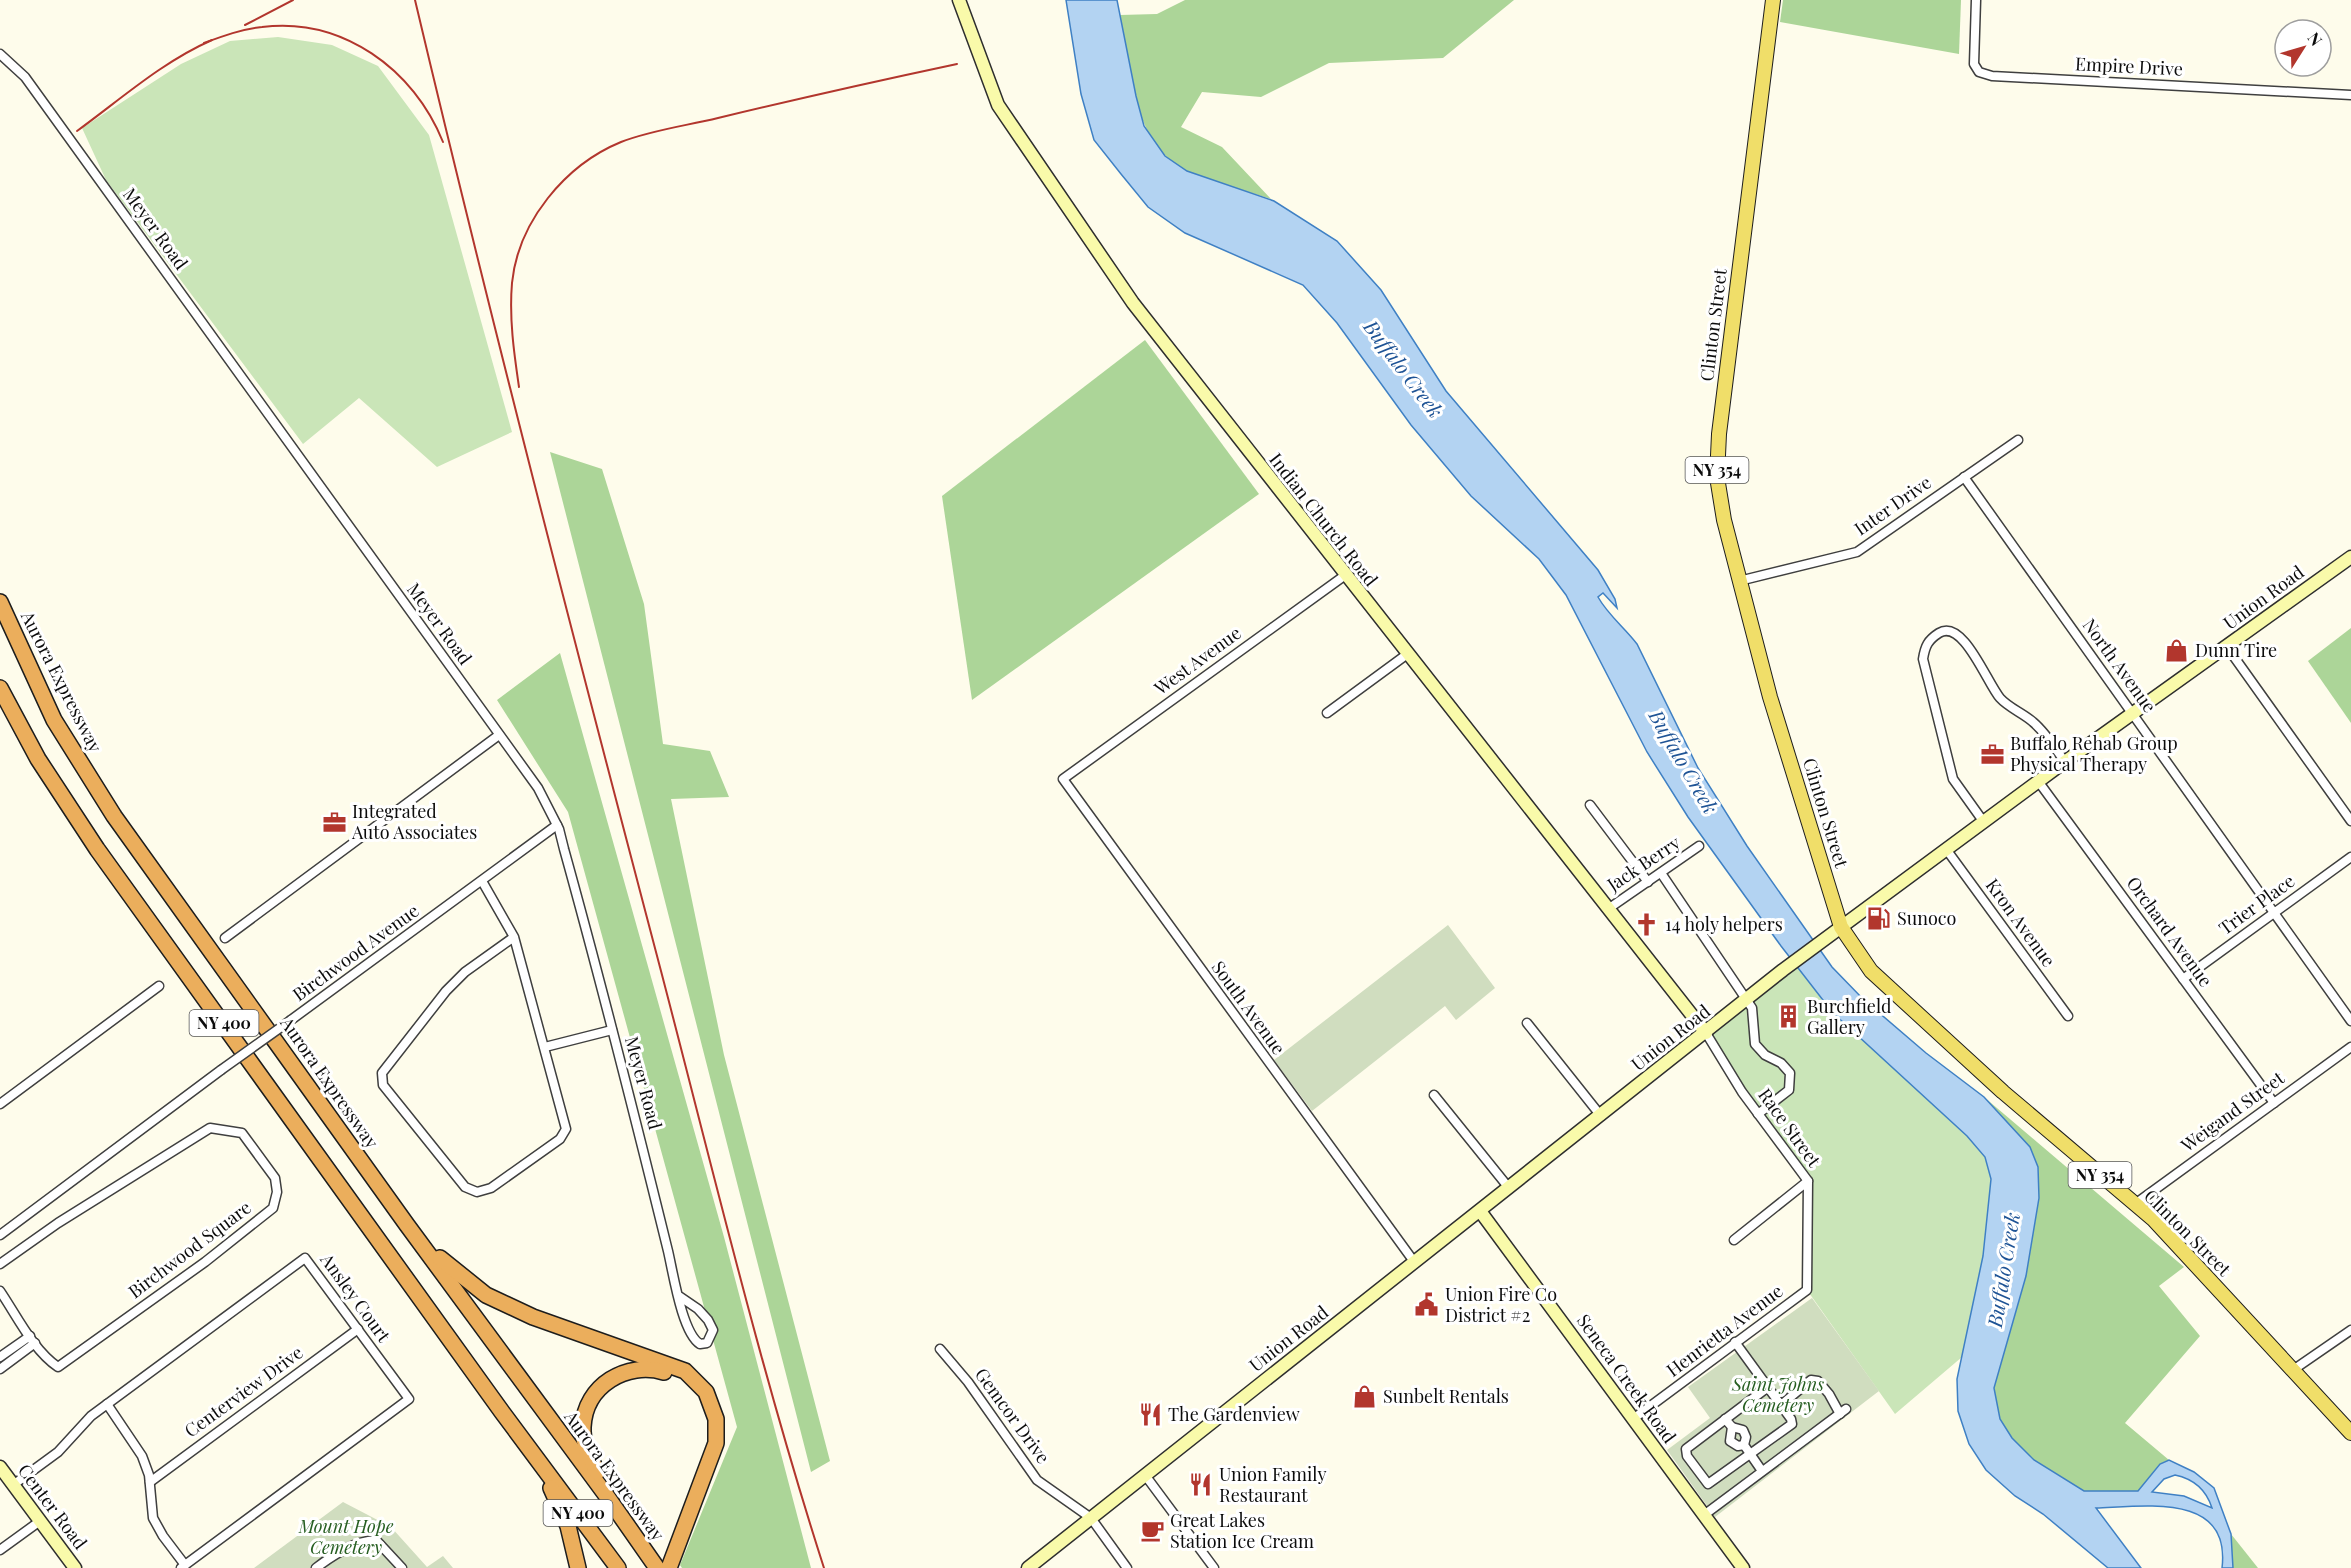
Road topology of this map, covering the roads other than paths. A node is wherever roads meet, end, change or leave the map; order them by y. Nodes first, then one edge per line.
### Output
1 (959, 0) edge
2 (1773, 0) edge
3 (1976, 0) edge
4 (0, 54) edge
5 (2351, 95) edge
6 (2018, 440) dead end
7 (1964, 477) junction
8 (2351, 557) edge
9 (1344, 576) junction
10 (1739, 581) junction
11 (0, 602) edge
12 (2227, 647) junction
13 (1406, 655) junction
14 (0, 688) edge
15 (1327, 712) dead end
16 (2133, 714) junction
17 (500, 735) junction
18 (2065, 762) junction
19 (1071, 773) joint
20 (2038, 781) junction
21 (1590, 805) dead end
22 (1983, 821) junction
23 (2351, 821) edge
24 (557, 825) junction
25 (1699, 846) dead end
26 (1946, 849) junction
27 (2351, 857) edge
28 (1661, 873) junction
29 (482, 881) junction
30 (1648, 882) junction
31 (1608, 909) junction
32 (2274, 913) junction
33 (1836, 931) junction
34 (514, 937) junction
35 (225, 938) dead end
36 (2183, 979) junction
37 (159, 986) dead end
38 (1747, 1000) junction
39 (2068, 1016) dead end
40 (2351, 1022) edge
41 (1527, 1023) dead end
42 (612, 1030) junction
43 (1706, 1033) junction
44 (545, 1047) junction
45 (2351, 1047) edge
46 (1434, 1095) dead end
47 (2274, 1103) junction
48 (0, 1104) edge
49 (1758, 1114) junction
50 (1601, 1116) junction
51 (1808, 1181) junction
52 (1509, 1188) junction
53 (2135, 1204) junction
54 (1480, 1211) junction
55 (407, 1225) junction
56 (0, 1235) edge
57 (1734, 1240) dead end
58 (1415, 1263) junction
59 (0, 1264) edge
60 (1807, 1290) joint
61 (0, 1291) edge
62 (679, 1296) junction
63 (358, 1329) junction
64 (2351, 1330) edge
65 (32, 1340) junction
66 (1736, 1342) junction
67 (940, 1349) dead end
68 (0, 1357) edge
69 (0, 1369) edge
70 (2293, 1370) junction
71 (1768, 1387) junction
72 (107, 1404) junction
73 (1780, 1405) junction
74 (1633, 1419) junction
75 (1725, 1419) junction
76 (1732, 1427) junction
77 (2351, 1433) edge
78 (1744, 1445) junction
79 (1751, 1455) junction
80 (537, 1458) junction
81 (0, 1467) edge
82 (1762, 1471) junction
83 (1145, 1475) junction
84 (150, 1482) junction
85 (13, 1485) junction
86 (606, 1494) junction
87 (1704, 1515) junction
88 (1091, 1518) junction
89 (40, 1521) junction
90 (0, 1550) edge
91 (670, 1558) edge
92 (183, 1567) edge
93 (75, 1568) edge
94 (316, 1568) edge
95 (402, 1568) edge
96 (578, 1568) edge
97 (618, 1568) edge
98 (658, 1568) edge
99 (1028, 1568) edge
100 (1127, 1568) edge
101 (1214, 1568) edge
102 (1743, 1568) edge

1 - 9 main road, Indian Church Road
2 - 10 main road, Clinton Street / NY 354
3 - 5 street, Empire Drive
4 - 17 street, Meyer Road
6 - 7 street, Inter Drive
7 - 10 street, Inter Drive
7 - 16 street, North Avenue
8 - 12 main road, Union Road
9 - 13 main road, Indian Church Road
9 - 19 street, West Avenue
10 - 33 main road, Clinton Street / NY 354
11 - 55 highway, Aurora Expressway / NY 400
12 - 16 main road, Union Road
12 - 23 street
13 - 15 street
13 - 31 main road, Indian Church Road
14 - 80 highway, NY 400
16 - 18 main road, Union Road
16 - 32 street, North Avenue
17 - 24 street, Meyer Road
17 - 35 street
18 - 20 main road, Union Road
18 - 22 street
19 - 58 street, South Avenue
20 - 22 main road, Union Road
20 - 36 street, Orchard Avenue
21 - 30 street
22 - 26 main road, Union Road
24 - 29 street, Birchwood Avenue
24 - 42 street, Meyer Road
25 - 28 street, Jack Berry
26 - 33 main road, Union Road
26 - 39 street, Kron Avenue
27 - 32 street, Trier Place
28 - 30 street, Jack Berry
28 - 38 street
29 - 34 street
29 - 56 street, Birchwood Avenue, bridge
30 - 31 street, Jack Berry
31 - 43 main road, Indian Church Road
32 - 36 street, Trier Place
32 - 40 street, North Avenue
33 - 38 main road, Union Road
33 - 53 main road, Clinton Street / NY 354
34 - 44 street
34 - 44 street
36 - 47 street, Orchard Avenue
37 - 48 street
38 - 43 main road, Union Road
38 - 49 street
41 - 50 street
42 - 44 street
42 - 62 street, Meyer Road
43 - 49 street, Race Street
43 - 50 main road, Union Road
45 - 47 street, Weigand Street
46 - 52 street
47 - 53 street, Weigand Street
49 - 51 street, Race Street
50 - 52 main road, Union Road
51 - 57 street
51 - 60 street, Race Street
52 - 54 main road, Union Road
53 - 70 main road, Clinton Street / NY 354
54 - 58 main road, Union Road
54 - 74 main road, Seneca Creek Road
55 - 86 highway, Aurora Expressway / NY 400
55 - 91 highway
58 - 83 main road, Union Road
59 - 65 street, Birchwood Square
60 - 66 street, Henrietta Avenue
61 - 65 street, Birchwood Square
62 - 62 street, Meyer Road
63 - 72 street, Ansley Court
63 - 84 street, Centerview Drive
63 - 92 street, Ansley Court
64 - 70 street
65 - 68 street
65 - 69 street
66 - 71 street
66 - 74 street, Henrietta Avenue
67 - 88 street, Gemcor Drive
70 - 77 main road, Clinton Street / NY 354
71 - 73 street
71 - 75 street
72 - 84 street
72 - 85 street, Ansley Court
73 - 79 street
73 - 82 street
74 - 87 main road, Seneca Creek Road
75 - 76 street
75 - 79 street
76 - 78 street
76 - 78 street
78 - 79 street
79 - 82 street
80 - 96 highway
80 - 97 highway, NY 400
81 - 85 main road, Center Road
82 - 87 street
83 - 88 main road, Union Road
83 - 101 street
84 - 92 street
85 - 89 main road, Center Road
86 - 91 highway
86 - 98 highway, Aurora Expressway / NY 400
87 - 102 main road, Seneca Creek Road
88 - 99 main road, Union Road
88 - 100 street, Gemcor Drive
89 - 90 street
89 - 93 main road, Center Road
91 - 98 highway
94 - 95 street

